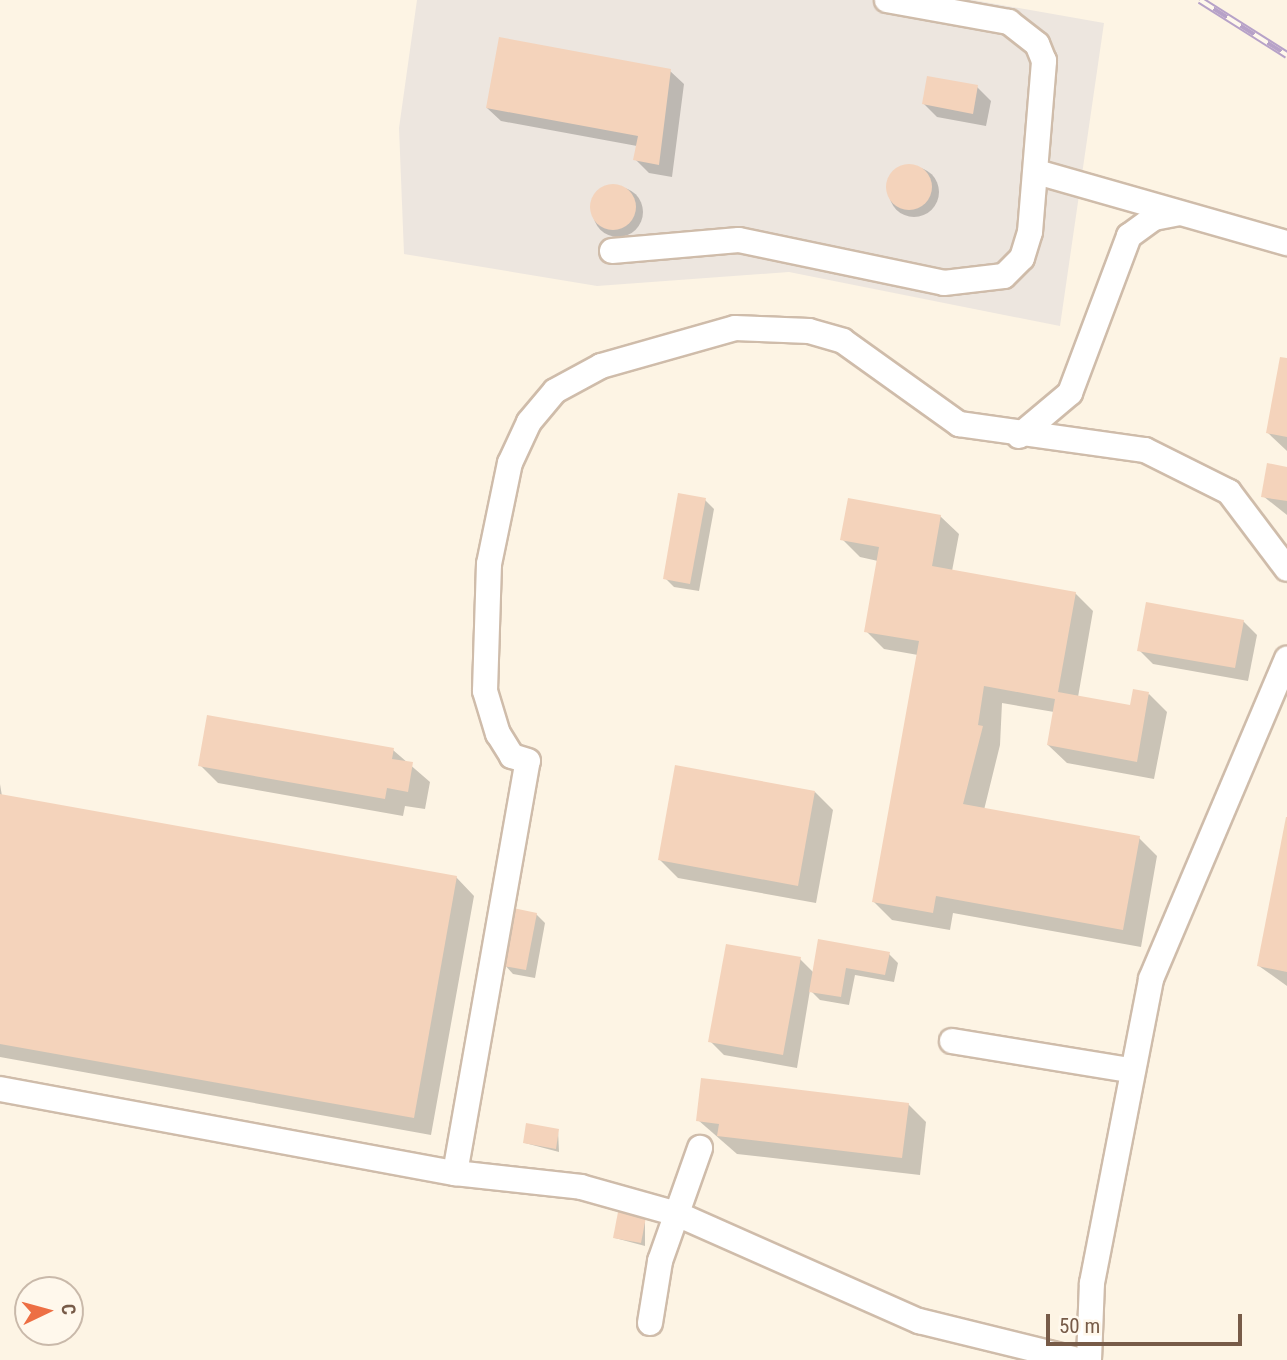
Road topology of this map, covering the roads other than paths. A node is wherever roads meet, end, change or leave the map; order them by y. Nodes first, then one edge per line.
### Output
1 (887, 0) edge
2 (1037, 172) junction
3 (1179, 213) junction
4 (1287, 243) edge
5 (612, 251) dead end
6 (1020, 436) junction
7 (1287, 569) edge
8 (1287, 659) edge
9 (952, 1041) dead end
10 (1129, 1070) junction
11 (0, 1089) edge
12 (700, 1149) dead end
13 (455, 1173) junction
14 (677, 1214) junction
15 (650, 1323) dead end
16 (1078, 1360) edge
17 (1089, 1360) edge

1 - 2 street
2 - 3 street
2 - 5 street
3 - 4 street
3 - 6 street
6 - 7 street
6 - 13 street
8 - 10 street
9 - 10 street
10 - 17 street
11 - 13 street
12 - 14 street
13 - 14 street
14 - 15 street
14 - 16 street

